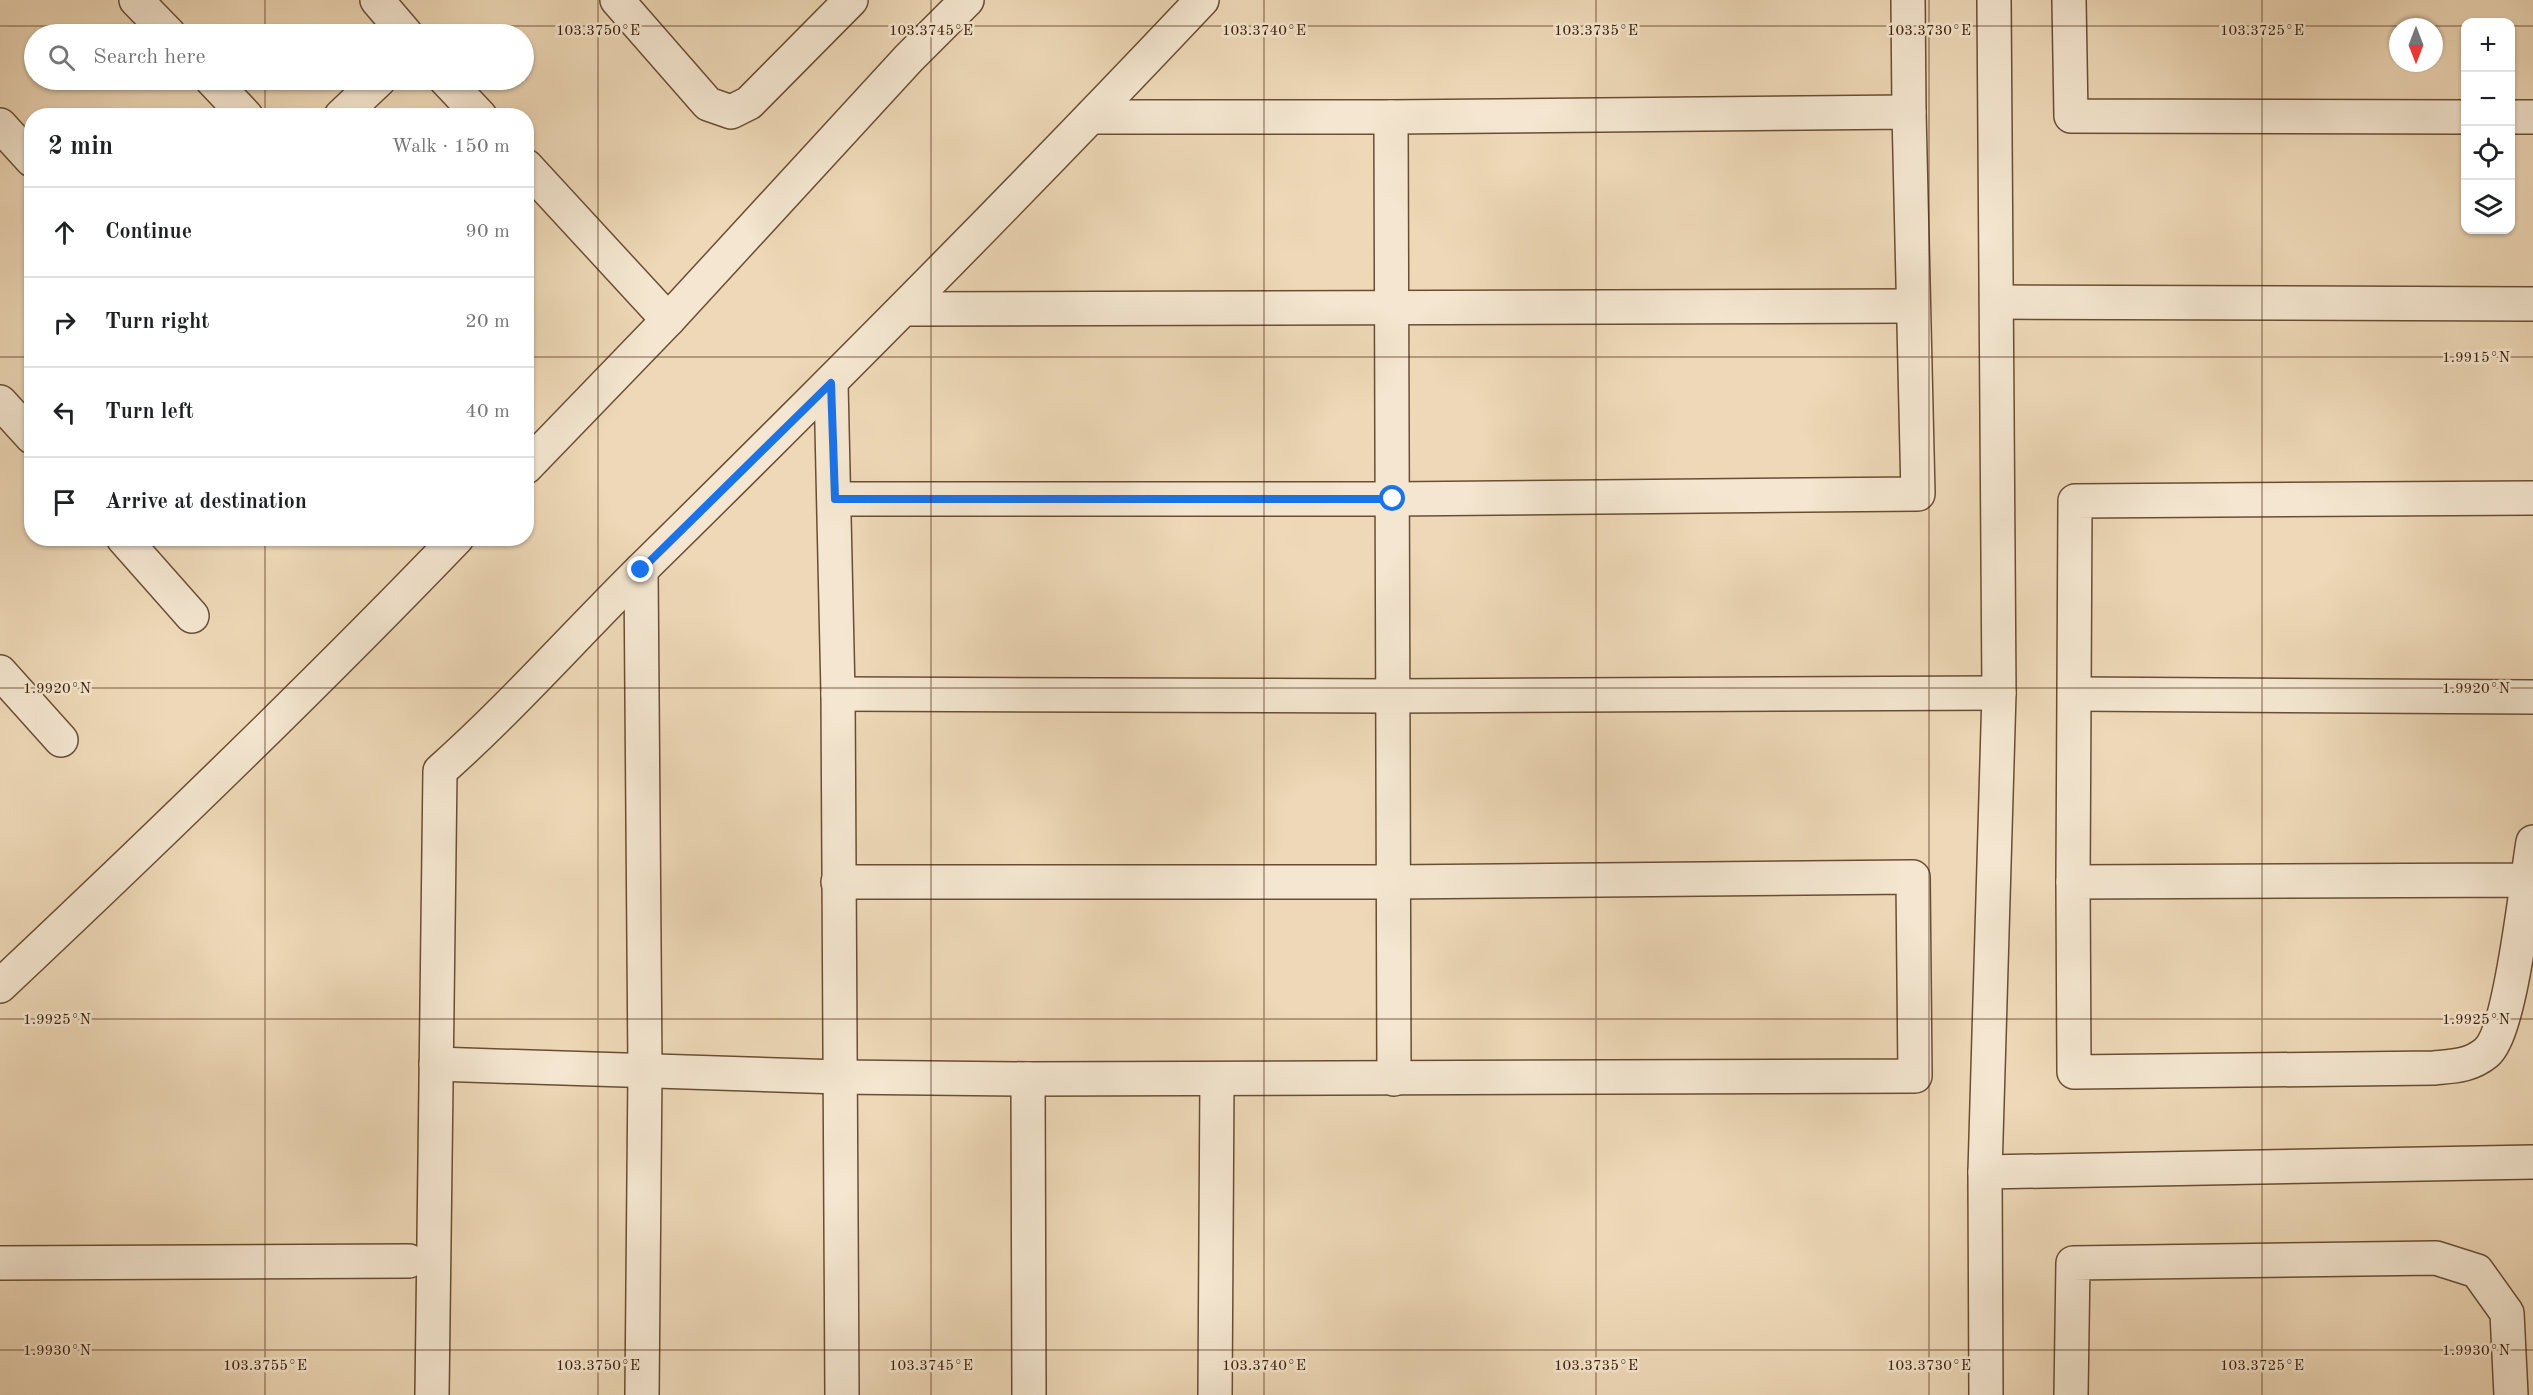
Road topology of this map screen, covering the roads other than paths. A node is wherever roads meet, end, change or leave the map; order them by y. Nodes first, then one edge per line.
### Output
1 (136, 0) edge
2 (377, 0) edge
3 (617, 0) edge
4 (852, 0) edge
5 (967, 0) edge
6 (1202, 0) edge
7 (1908, 0) edge
8 (1994, 0) edge
9 (2069, 0) edge
10 (159, 24) edge
11 (397, 24) edge
12 (221, 90) edge
13 (368, 90) edge
14 (455, 90) edge
15 (238, 108) edge
16 (349, 108) edge
17 (472, 108) edge
18 (1910, 112) junction
19 (1092, 117) junction
20 (1391, 117) junction
21 (2461, 117) edge
22 (2515, 117) edge
23 (2533, 117) edge
24 (0, 125) edge
25 (24, 151) edge
26 (534, 175) edge
27 (1997, 303) junction
28 (2533, 304) edge
29 (1912, 306) junction
30 (1393, 307) junction
31 (904, 309) junction
32 (668, 320) junction
33 (831, 383) junction
34 (534, 458) edge
35 (2533, 498) edge
36 (835, 499) junction
37 (1393, 499) junction
38 (130, 546) edge
39 (449, 546) edge
40 (641, 570) junction
41 (192, 616) dead end
42 (0, 672) edge
43 (1999, 693) junction
44 (838, 694) junction
45 (2075, 694) junction
46 (1393, 696) junction
47 (2533, 697) edge
48 (61, 740) dead end
49 (2533, 843) edge
50 (2526, 880) junction
51 (838, 882) junction
52 (1393, 882) junction
53 (2073, 882) junction
54 (0, 986) edge
55 (436, 1064) junction
56 (645, 1070) junction
57 (839, 1077) junction
58 (1028, 1080) junction
59 (1217, 1080) junction
60 (1394, 1080) junction
61 (2533, 1162) edge
62 (1985, 1172) junction
63 (409, 1261) dead end
64 (0, 1263) edge
65 (432, 1395) edge
66 (642, 1395) edge
67 (842, 1395) edge
68 (1029, 1395) edge
69 (1215, 1395) edge
70 (1986, 1395) edge
71 (2071, 1395) edge
72 (2511, 1395) edge

1 - 10 street
2 - 11 street
3 - 4 street
5 - 32 street
6 - 19 street
7 - 18 street
8 - 27 street
9 - 21 street
12 - 15 street
13 - 16 street
14 - 17 street
18 - 20 street
18 - 29 street
19 - 20 street
19 - 31 street
20 - 30 street
22 - 23 street
24 - 25 street
26 - 32 street
27 - 28 street
27 - 43 street
29 - 30 street
29 - 37 street
30 - 31 street
30 - 37 street
31 - 33 street
32 - 34 street
33 - 36 street
33 - 40 street
35 - 45 street
36 - 37 street
36 - 44 street
37 - 46 street
38 - 41 street
39 - 54 street
40 - 55 street
40 - 56 street
42 - 48 street
43 - 46 street
43 - 62 street
44 - 46 street
44 - 51 street
45 - 47 street
45 - 53 street
46 - 52 street
49 - 50 street
50 - 53 street
50 - 53 street
51 - 52 street
51 - 57 street
52 - 60 street
52 - 60 street
55 - 56 street
55 - 65 street
56 - 57 street
56 - 66 street
57 - 58 street
57 - 67 street
58 - 59 street
58 - 68 street
59 - 60 street
59 - 69 street
61 - 62 street
62 - 70 street
63 - 64 street
71 - 72 street

